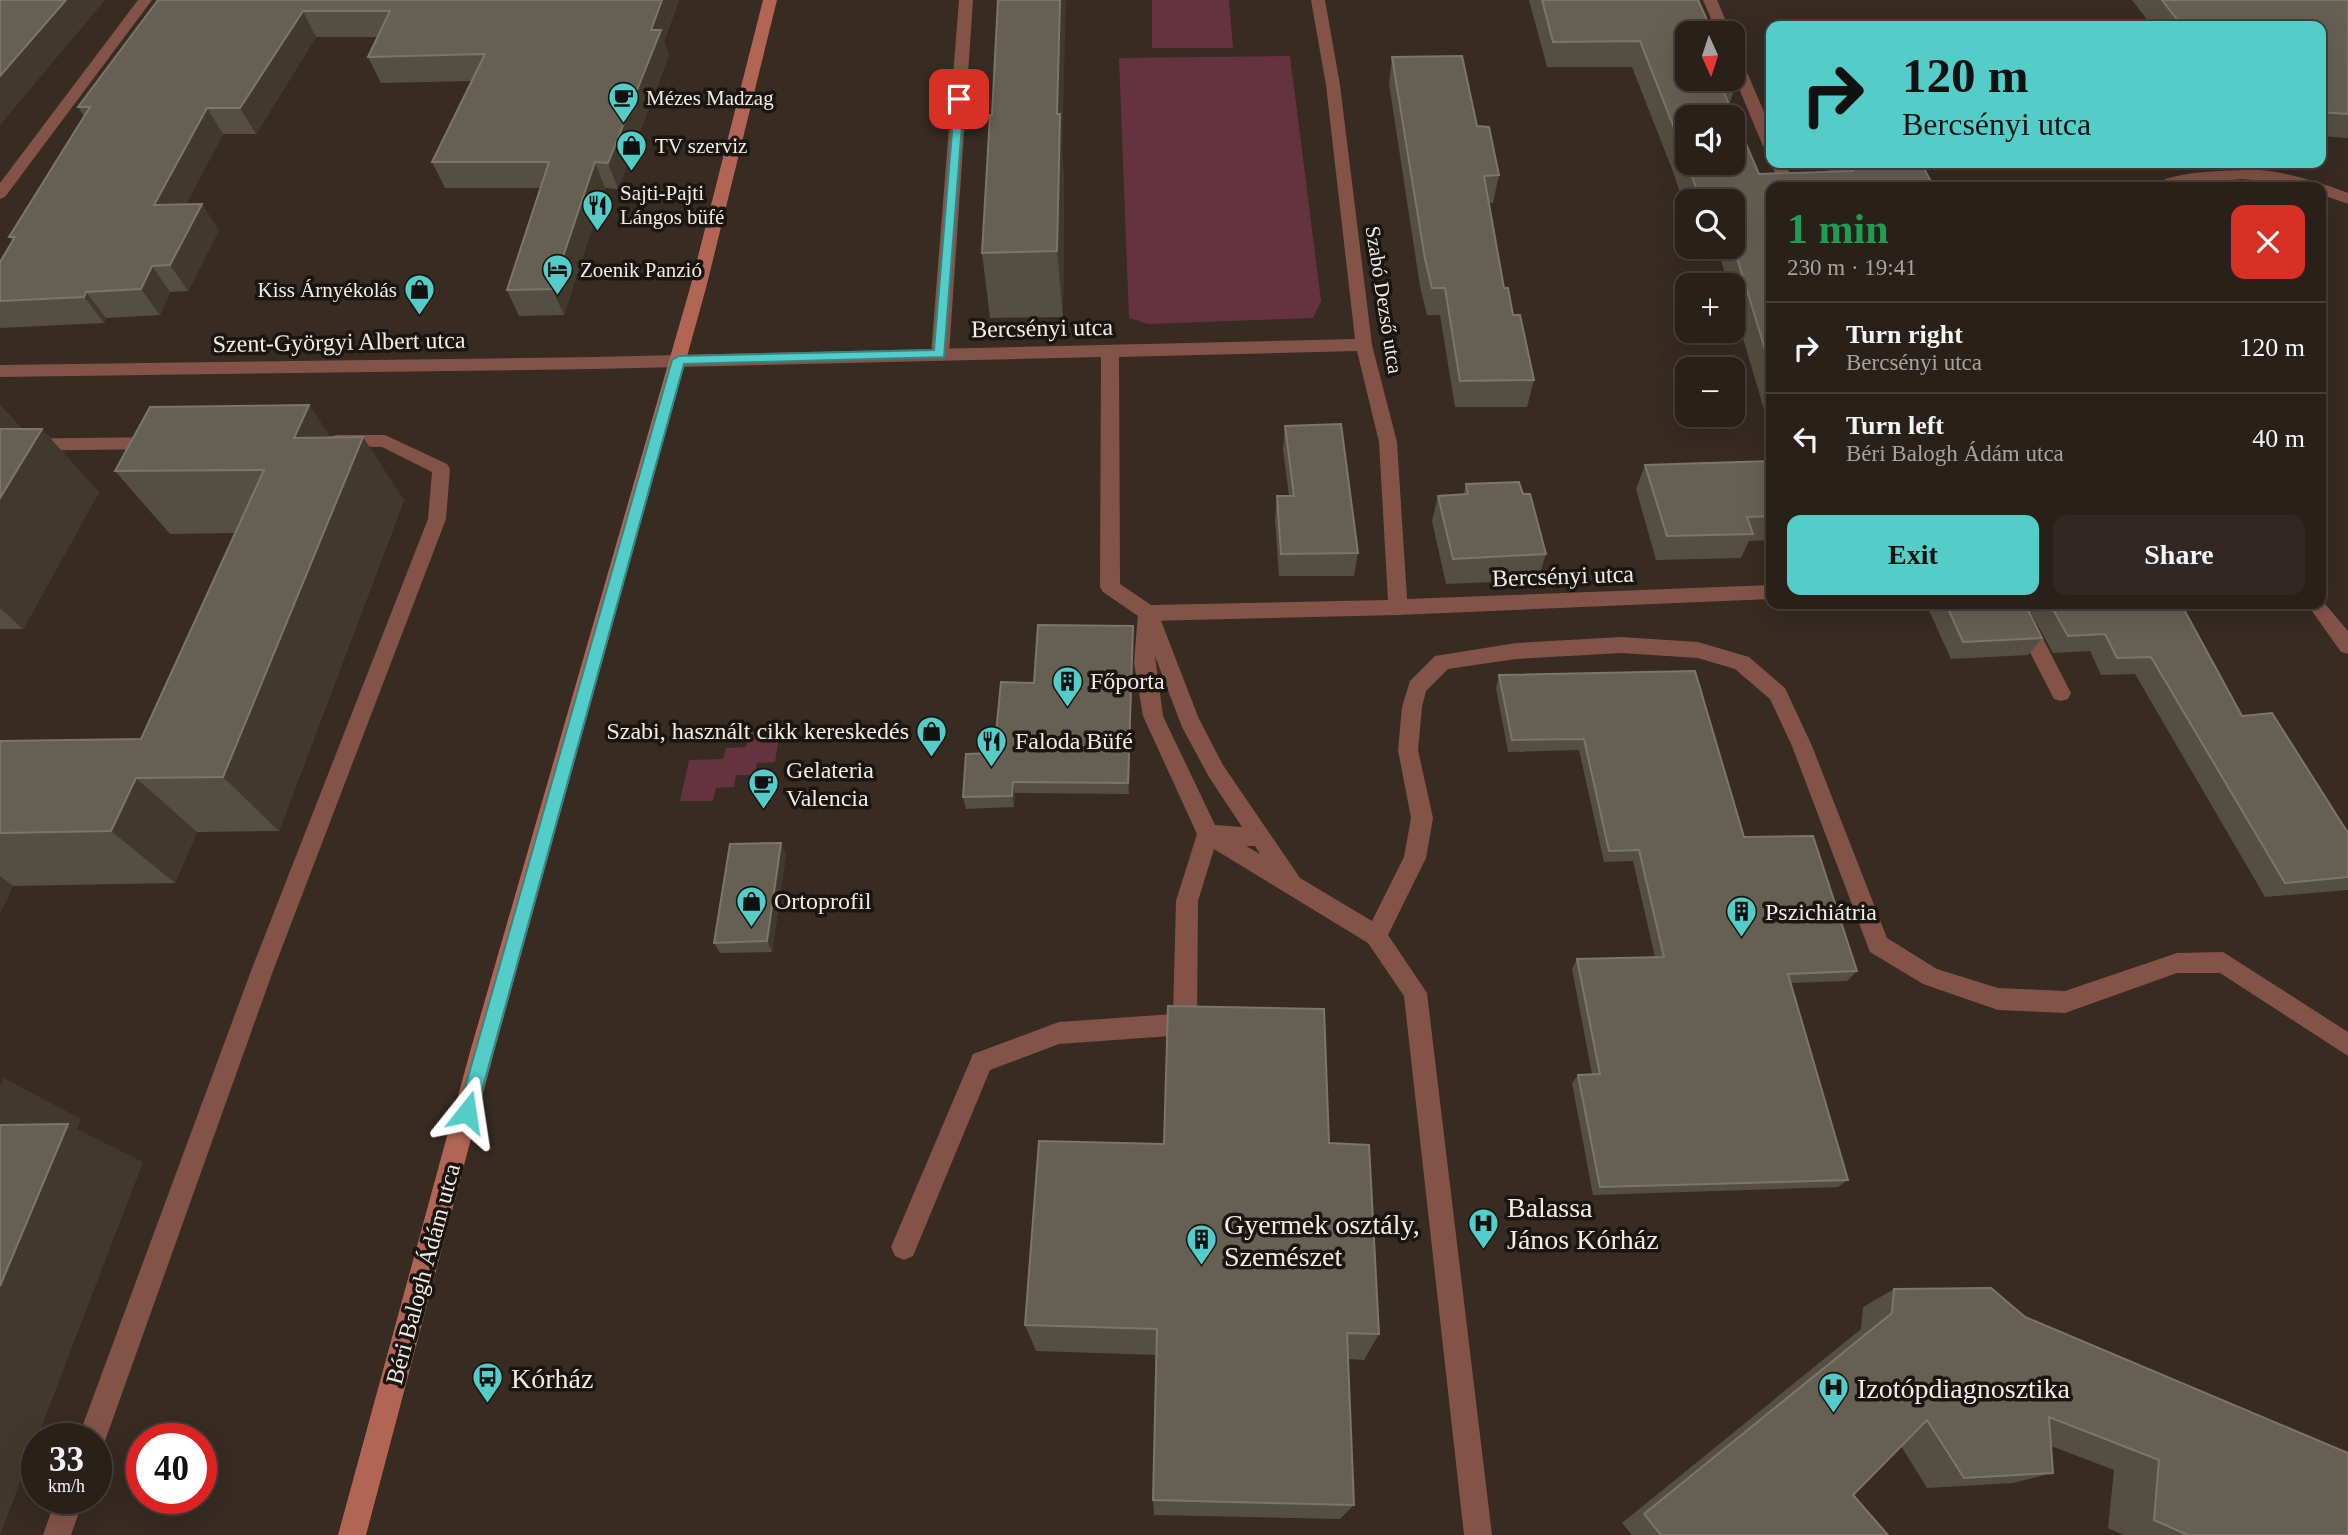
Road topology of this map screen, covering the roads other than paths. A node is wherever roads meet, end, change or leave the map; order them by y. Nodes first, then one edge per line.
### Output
1 (145, 0) edge
2 (770, 0) edge
3 (965, 0) edge
4 (1318, 0) edge
5 (1710, 0) edge
6 (1719, 21) edge
7 (1745, 85) edge
8 (1766, 134) edge
9 (2177, 182) edge
10 (2304, 182) edge
11 (2326, 191) edge
12 (0, 194) edge
13 (2348, 199) edge
14 (1364, 345) junction
15 (1110, 351) junction
16 (940, 354) junction
17 (679, 360) junction
18 (0, 371) edge
19 (319, 442) edge
20 (174, 443) edge
21 (0, 445) edge
22 (1766, 592) edge
23 (1398, 607) junction
24 (2018, 609) edge
25 (2320, 609) edge
26 (1148, 613) junction
27 (2348, 646) edge
28 (2061, 693) dead end
29 (1208, 834) junction
30 (1261, 837) junction
31 (1294, 886) junction
32 (1376, 936) junction
33 (2348, 1045) edge
34 (904, 1247) dead end
35 (97, 1423) edge
36 (64, 1514) edge
37 (57, 1535) edge
38 (352, 1535) edge
39 (1478, 1535) edge

1 - 12 street
2 - 17 street, Béri Balogh Ádám utca
3 - 16 street
4 - 14 street, Szabó Dezső utca
5 - 6 street
7 - 8 street
9 - 10 street
11 - 13 street
14 - 15 street, Bercsényi utca
14 - 23 street, Szabó Dezső utca
15 - 16 street, Bercsényi utca
15 - 26 street
16 - 17 street, Bercsényi utca
17 - 18 street, Szent-Györgyi Albert utca
17 - 38 street, Béri Balogh Ádám utca
19 - 35 street
20 - 21 street
22 - 23 street, Bercsényi utca
23 - 26 street, Bercsényi utca
24 - 28 street
25 - 27 street
26 - 29 street
26 - 30 street
29 - 30 street
29 - 31 street
29 - 34 street
30 - 31 street
31 - 32 street
32 - 33 street
32 - 39 street
36 - 37 street

